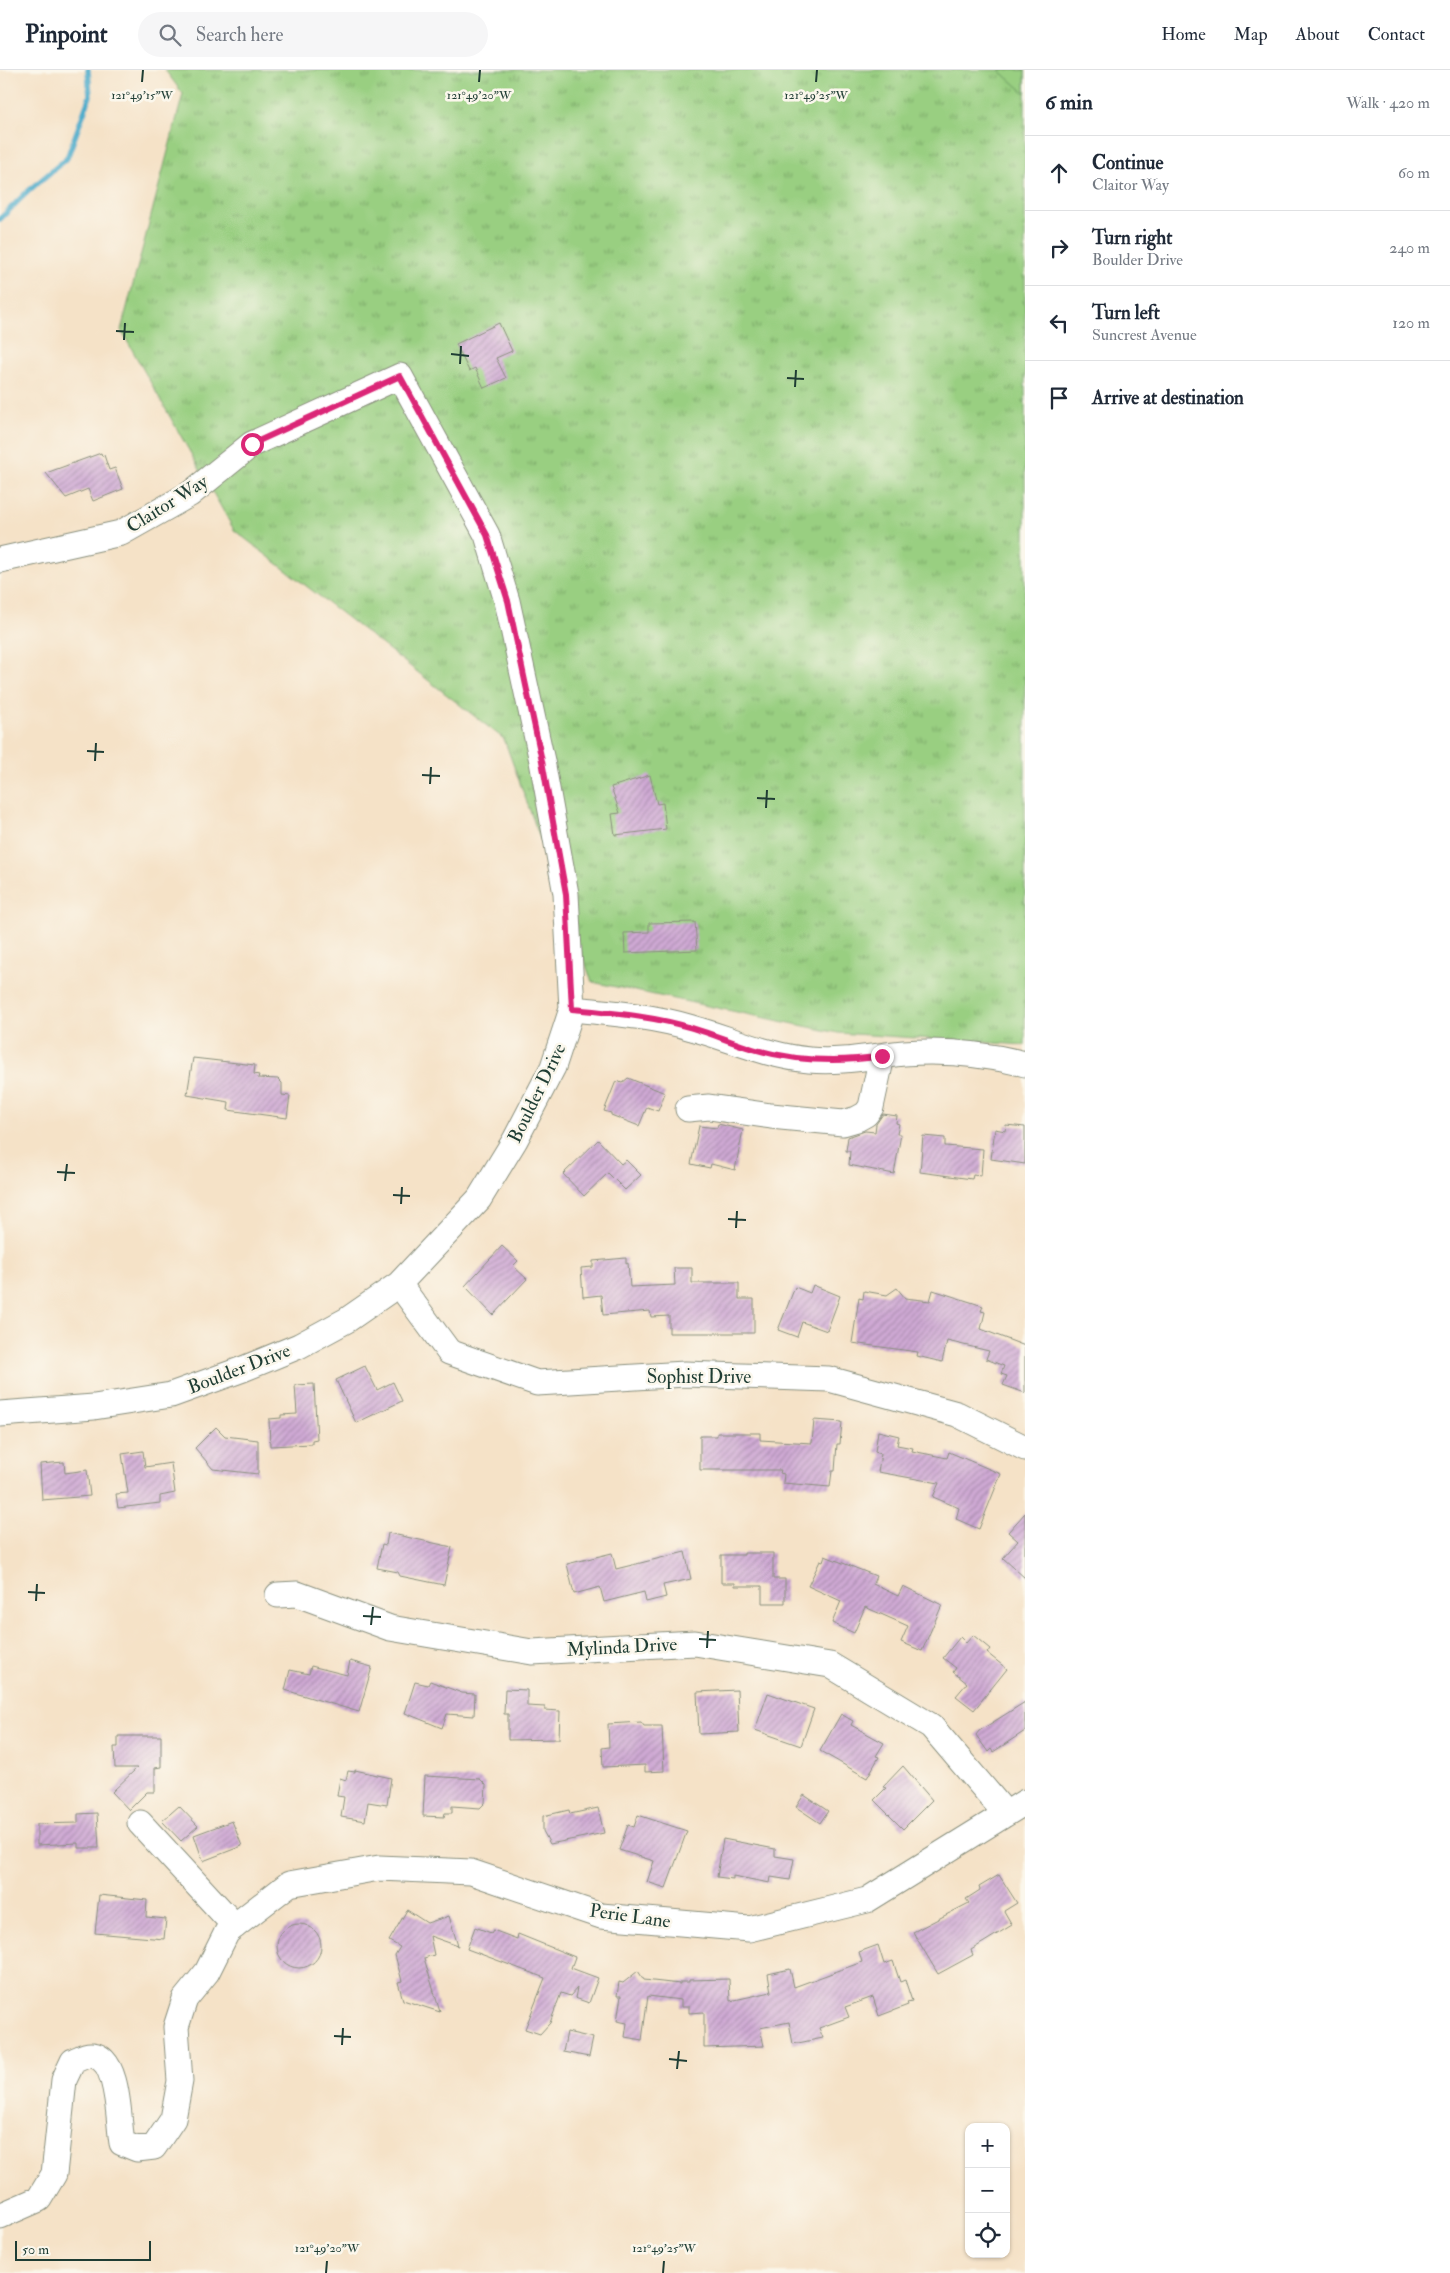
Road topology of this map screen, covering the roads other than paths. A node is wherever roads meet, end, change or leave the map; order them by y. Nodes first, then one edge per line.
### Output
1 (400, 376) joint
2 (0, 560) edge
3 (572, 1009) junction
4 (882, 1056) junction
5 (1025, 1064) edge
6 (688, 1109) dead end
7 (399, 1284) junction
8 (0, 1414) edge
9 (1025, 1448) edge
10 (278, 1595) dead end
11 (1015, 1808) edge
12 (140, 1823) dead end
13 (231, 1929) junction
14 (0, 2216) edge

1 - 2 street, Claitor Way
1 - 3 street, Boulder Drive
3 - 4 street
3 - 7 street, Boulder Drive
4 - 5 street
4 - 6 street
7 - 8 street, Boulder Drive
7 - 9 street, Sophist Drive
10 - 11 street, Mylinda Drive
11 - 13 street, Perie Lane
12 - 13 street
13 - 14 street

